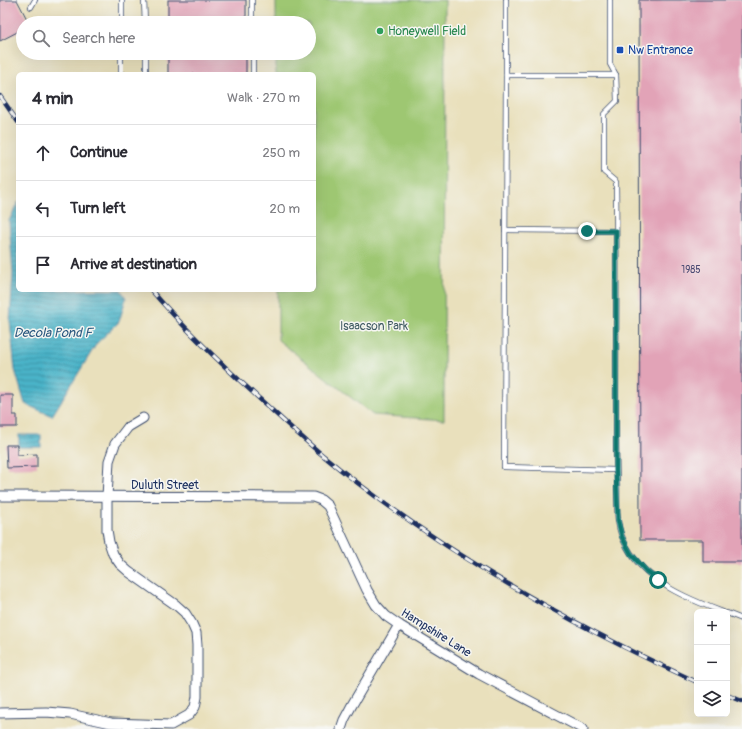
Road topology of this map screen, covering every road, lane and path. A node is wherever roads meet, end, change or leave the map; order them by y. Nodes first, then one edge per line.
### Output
1 (35, 0) edge
2 (122, 0) edge
3 (144, 0) edge
4 (252, 0) edge
5 (506, 0) edge
6 (610, 0) edge
7 (31, 7) dead end
8 (122, 16) edge
9 (145, 16) edge
10 (252, 16) edge
11 (121, 60) edge
12 (146, 60) edge
13 (253, 60) edge
14 (121, 72) edge
15 (146, 72) edge
16 (253, 72) edge
17 (506, 75) junction
18 (616, 75) junction
19 (505, 230) junction
20 (616, 231) junction
21 (143, 418) dead end
22 (616, 470) junction
23 (0, 496) edge
24 (107, 497) junction
25 (328, 506) joint
26 (714, 609) edge
27 (730, 615) edge
28 (742, 619) edge
29 (399, 625) junction
30 (0, 713) edge
31 (342, 729) edge
32 (583, 729) edge

1 - 7 lane
2 - 8 lane
3 - 9 lane
4 - 10 lane
5 - 17 lane
6 - 18 lane
11 - 14 lane
12 - 15 lane
13 - 16 lane
17 - 18 lane
17 - 19 lane
18 - 20 lane
19 - 20 lane
19 - 22 lane
20 - 22 lane
21 - 24 street
22 - 26 lane
23 - 24 street, Duluth Street
24 - 25 street, Duluth Street
24 - 30 street
25 - 29 street, Hampshire Lane
27 - 28 lane
29 - 31 street
29 - 32 street, Hampshire Lane

